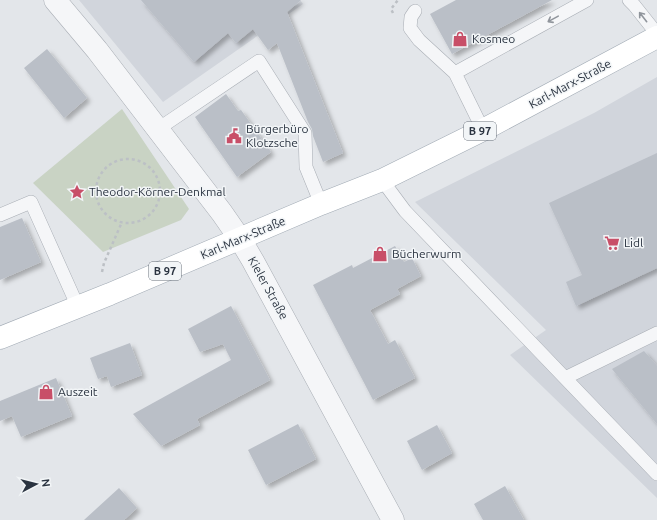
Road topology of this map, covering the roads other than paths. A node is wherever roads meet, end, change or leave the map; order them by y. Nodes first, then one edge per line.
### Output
1 (56, 0) edge
2 (587, 0) edge
3 (629, 0) edge
4 (415, 11) dead end
5 (657, 36) edge
6 (455, 73) junction
7 (158, 129) junction
8 (483, 130) junction
9 (382, 180) junction
10 (321, 204) junction
11 (0, 215) edge
12 (240, 239) junction
13 (78, 307) junction
14 (657, 333) edge
15 (0, 338) edge
16 (565, 378) junction
17 (657, 474) edge
18 (393, 520) edge

1 - 7 street, Kieler Straße
2 -> 6 lane
5 -> 3 lane, Karl-Marx-Straße
4 - 6 lane
5 - 8 main road, Karl-Marx-Straße / B 97
6 - 8 lane
7 - 10 lane
7 - 12 street, Kieler Straße
8 - 9 main road, Karl-Marx-Straße / B 97
9 - 10 main road, Karl-Marx-Straße / B 97
9 - 16 lane
10 - 12 main road, Karl-Marx-Straße / B 97
11 - 13 lane
12 - 13 main road, Karl-Marx-Straße / B 97
12 - 18 street, Kieler Straße
13 - 15 main road, Karl-Marx-Straße / B 97
14 - 16 lane
16 - 17 lane

